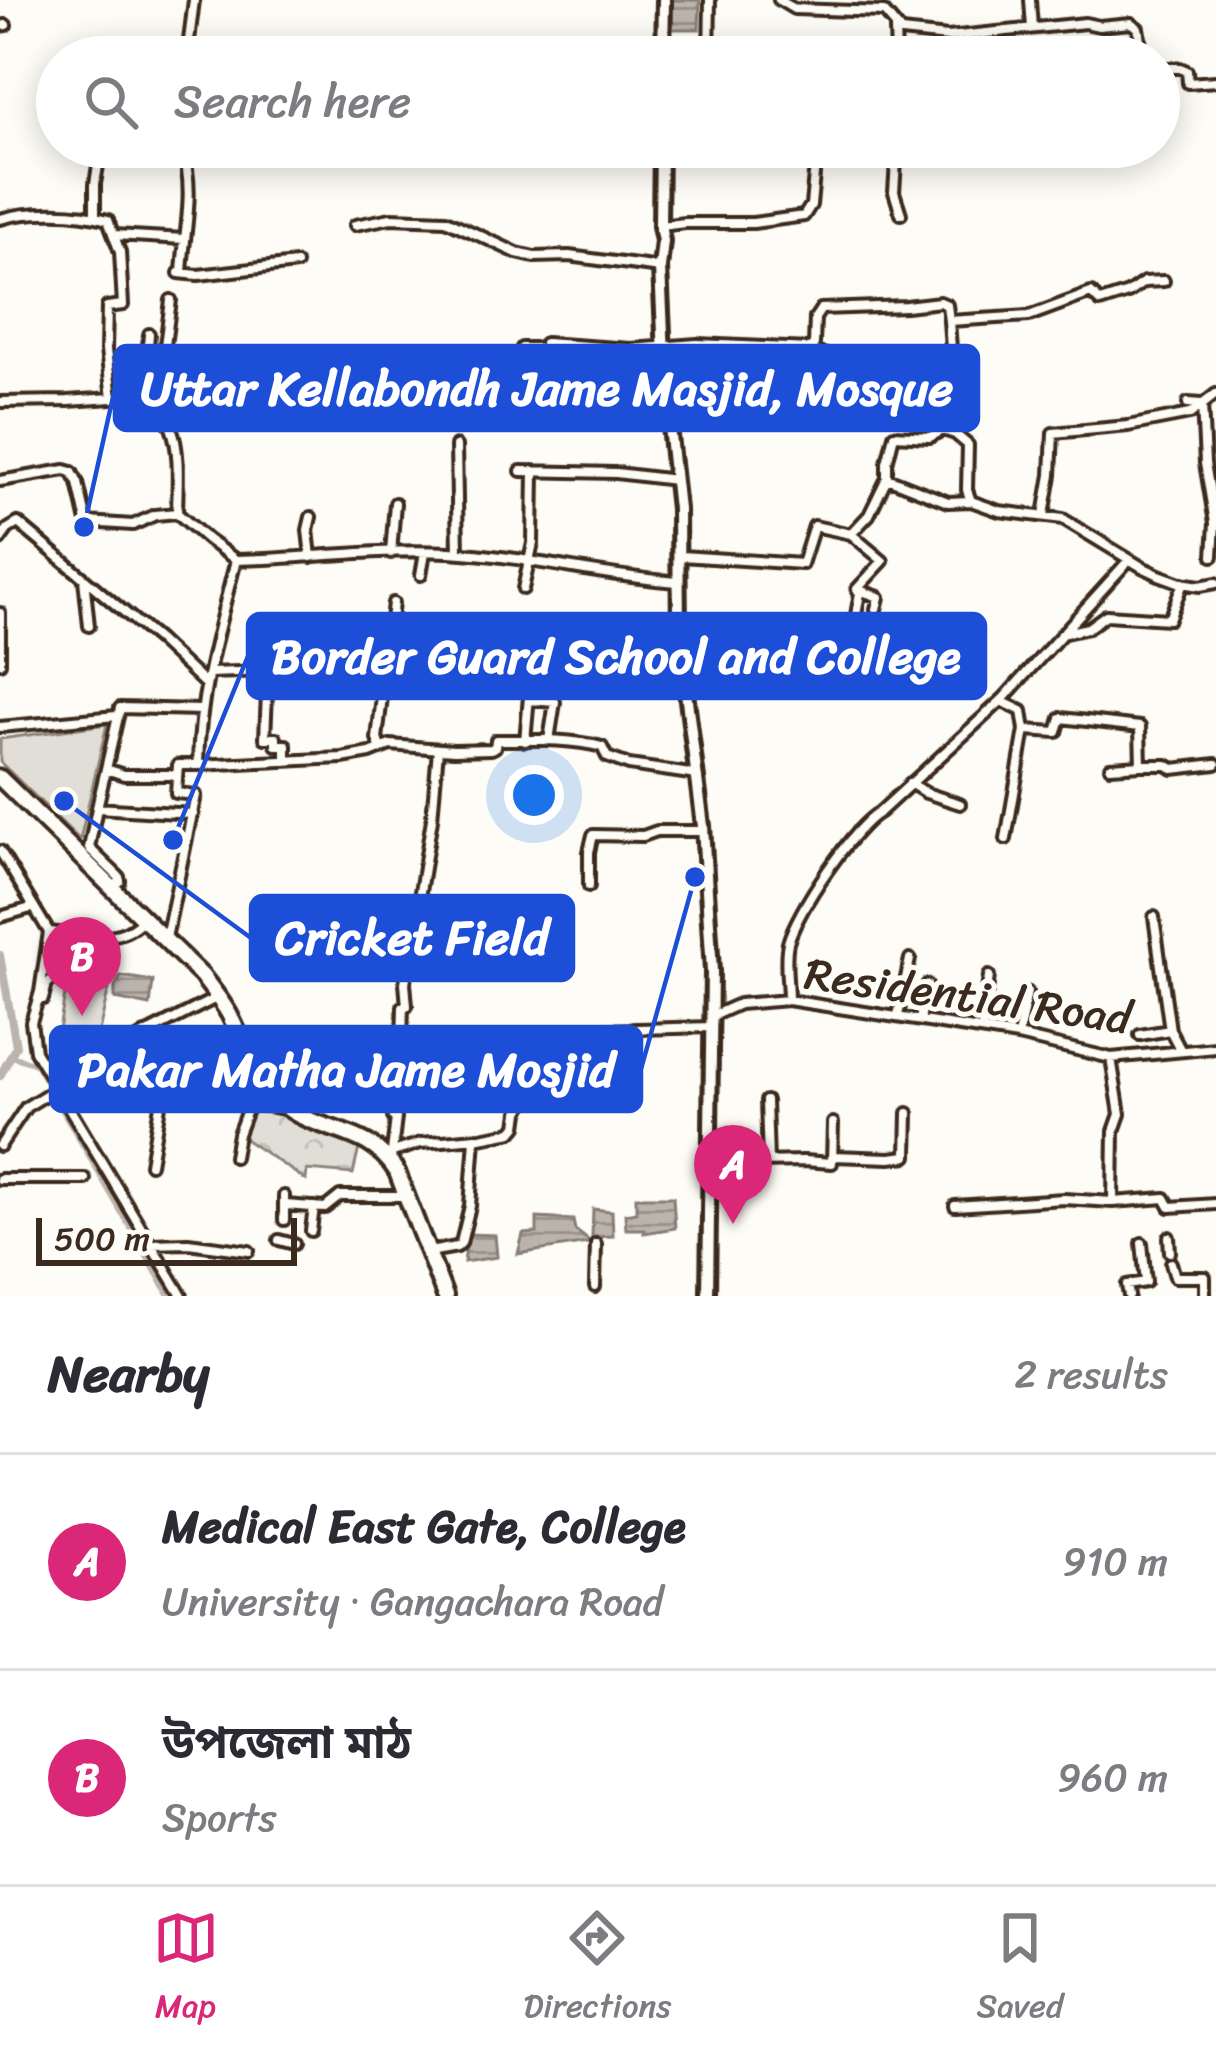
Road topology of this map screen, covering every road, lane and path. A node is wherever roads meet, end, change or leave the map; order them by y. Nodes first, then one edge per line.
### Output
1 (194, 0) edge
2 (664, 0) edge
3 (710, 0) edge
4 (778, 0) edge
5 (1030, 0) edge
6 (895, 26) junction
7 (1032, 28) junction
8 (190, 36) edge
9 (663, 36) edge
10 (709, 36) edge
11 (895, 36) edge
12 (932, 36) edge
13 (957, 36) edge
14 (1139, 36) edge
15 (1180, 68) edge
16 (1216, 82) edge
17 (98, 168) edge
18 (187, 168) edge
19 (661, 168) edge
20 (815, 168) edge
21 (896, 168) edge
22 (901, 214) dead end
23 (95, 216) junction
24 (0, 219) edge
25 (355, 225) dead end
26 (660, 226) junction
27 (115, 235) junction
28 (184, 239) junction
29 (296, 264) dead end
30 (660, 268) junction
31 (1164, 281) dead end
32 (171, 300) dead end
33 (949, 321) junction
34 (149, 334) dead end
35 (522, 347) dead end
36 (665, 347) junction
37 (809, 349) junction
38 (954, 390) dead end
39 (1216, 394) edge
40 (112, 398) junction
41 (149, 400) junction
42 (161, 400) junction
43 (0, 402) edge
44 (220, 403) dead end
45 (929, 403) dead end
46 (1188, 403) dead end
47 (1202, 404) junction
48 (455, 446) dead end
49 (521, 471) dead end
50 (535, 471) junction
51 (887, 478) junction
52 (676, 480) junction
53 (0, 481) edge
54 (970, 501) junction
55 (395, 503) dead end
56 (177, 513) junction
57 (1044, 515) junction
58 (311, 517) dead end
59 (850, 534) junction
60 (0, 540) edge
61 (424, 552) junction
62 (458, 552) junction
63 (391, 553) junction
64 (681, 556) junction
65 (1213, 556) dead end
66 (310, 557) junction
67 (236, 560) junction
68 (1129, 560) junction
69 (529, 561) junction
70 (421, 575) dead end
71 (84, 578) junction
72 (680, 583) junction
73 (1216, 583) edge
74 (1184, 584) junction
75 (523, 589) dead end
76 (857, 590) junction
77 (393, 603) dead end
78 (875, 609) dead end
79 (0, 613) edge
80 (89, 626) dead end
81 (1062, 634) junction
82 (535, 661) dead end
83 (0, 663) edge
84 (903, 672) dead end
85 (209, 674) junction
86 (206, 685) junction
87 (529, 700) junction
88 (1001, 700) junction
89 (202, 710) junction
90 (116, 716) junction
91 (0, 727) edge
92 (1024, 730) junction
93 (549, 740) junction
94 (525, 741) junction
95 (381, 749) junction
96 (438, 749) junction
97 (286, 760) junction
98 (1216, 764) edge
99 (198, 765) junction
100 (1141, 765) junction
101 (1110, 767) dead end
102 (106, 769) junction
103 (177, 775) junction
104 (697, 775) junction
105 (0, 778) edge
106 (910, 783) junction
107 (960, 803) dead end
108 (97, 808) junction
109 (194, 814) junction
110 (703, 831) junction
111 (1006, 839) dead end
112 (0, 851) edge
113 (590, 886) dead end
114 (112, 888) junction
115 (34, 907) junction
116 (3, 916) edge
117 (1154, 917) dead end
118 (143, 918) junction
119 (49, 932) junction
120 (94, 936) junction
121 (166, 940) junction
122 (910, 959) dead end
123 (989, 976) dead end
124 (927, 985) dead end
125 (1028, 992) dead end
126 (218, 997) junction
127 (38, 999) junction
128 (788, 1000) junction
129 (898, 1016) junction
130 (920, 1020) junction
131 (712, 1021) junction
132 (982, 1030) junction
133 (1170, 1030) junction
134 (1140, 1035) dead end
135 (1018, 1036) junction
136 (1216, 1048) edge
137 (1181, 1051) junction
138 (1111, 1058) junction
139 (157, 1059) dead end
140 (163, 1088) junction
141 (48, 1092) junction
142 (766, 1101) dead end
143 (250, 1102) junction
144 (292, 1111) junction
145 (908, 1113) dead end
146 (833, 1123) dead end
147 (476, 1138) junction
148 (0, 1146) edge
149 (834, 1156) junction
150 (234, 1157) dead end
151 (391, 1157) junction
152 (710, 1162) junction
153 (768, 1162) junction
154 (150, 1164) dead end
155 (0, 1179) edge
156 (86, 1180) dead end
157 (406, 1196) junction
158 (1113, 1202) junction
159 (1216, 1204) edge
160 (955, 1206) dead end
161 (314, 1207) junction
162 (284, 1220) dead end
163 (311, 1231) dead end
164 (1169, 1237) dead end
165 (279, 1240) dead end
166 (1142, 1243) dead end
167 (150, 1244) junction
168 (295, 1244) dead end
169 (596, 1244) dead end
170 (249, 1251) dead end
171 (429, 1252) junction
172 (1170, 1252) dead end
173 (1171, 1263) dead end
174 (598, 1290) edge
175 (182, 1296) edge
176 (445, 1296) edge
177 (708, 1296) edge
178 (1129, 1296) edge
179 (1205, 1296) edge

1 - 8 street
2 - 9 main road
3 - 10 street
4 - 6 street
5 - 7 street
6 - 11 street
6 - 12 street
7 - 13 street
7 - 14 street
15 - 16 street
17 - 23 street
18 - 28 street
19 - 26 main road
20 - 26 street
21 - 22 street
23 - 24 street
23 - 27 street
25 - 30 street
26 - 30 main road
27 - 28 street
27 - 40 street
28 - 29 street
30 - 36 main road
31 - 33 street
32 - 42 street
33 - 37 street
33 - 38 street
34 - 41 street
35 - 36 street
36 - 37 street
36 - 52 main road
37 - 45 street
39 - 47 street
40 - 41 street
40 - 43 street
41 - 42 street
41 - 56 street
42 - 44 street
46 - 47 street
47 - 57 street
47 - 65 street
48 - 62 street
49 - 50 street
50 - 52 street
50 - 69 street
51 - 54 street
51 - 54 street
51 - 59 street
52 - 64 main road
53 - 56 street
54 - 57 street
55 - 63 street
56 - 67 street
57 - 68 street
58 - 66 street
59 - 64 street
59 - 76 street
60 - 71 street
61 - 62 street
61 - 63 street
61 - 70 street
62 - 69 street
63 - 66 street
64 - 72 main road
66 - 67 street
67 - 85 street
68 - 74 street
68 - 81 street
69 - 72 street
69 - 75 street
71 - 80 street
71 - 86 street
72 - 104 main road
73 - 74 street
74 - 81 street
76 - 78 street
76 - 84 street
77 - 95 street
79 - 83 street
81 - 88 street
82 - 87 street
85 - 86 street
85 - 97 street
86 - 89 street
87 - 93 street
87 - 94 street
88 - 92 street
88 - 106 street
89 - 90 street
89 - 99 street
90 - 91 street
90 - 102 street
92 - 100 street
92 - 111 street
93 - 94 street
93 - 104 street
94 - 96 street
95 - 96 street
95 - 97 street
96 - 151 street
97 - 99 street
98 - 100 street
99 - 103 street
100 - 101 street
102 - 103 street
102 - 108 street
103 - 109 street
104 - 110 main road
105 - 114 highway
106 - 107 street
106 - 128 street
108 - 109 street
108 - 114 street
109 - 121 street
110 - 113 street
110 - 131 main road
112 - 115 street
114 - 118 highway
115 - 116 street
115 - 119 street
117 - 133 street
118 - 120 street
118 - 121 highway
119 - 120 street
119 - 127 street
120 - 127 street
121 - 126 highway
122 - 129 street
123 - 132 street
124 - 130 street
125 - 135 street
126 - 141 street
126 - 144 highway
127 - 141 street
128 - 129 street, Residential Road
128 - 131 street, Residential Road
129 - 130 street, Residential Road
130 - 132 street, Residential Road
131 - 147 street, Residential Road
131 - 152 main road
132 - 135 street, Residential Road
133 - 134 street
133 - 137 street
135 - 138 street, Residential Road
136 - 137 street, Residential Road
137 - 138 street, Residential Road
138 - 158 street
139 - 140 street
140 - 143 street
140 - 154 street
141 - 148 street
141 - 167 street
142 - 153 street
143 - 144 street
143 - 150 street
144 - 151 highway
145 - 149 street
146 - 149 street
147 - 151 street
147 - 171 street
149 - 153 street
151 - 157 highway
152 - 153 street
152 - 177 main road
155 - 156 street
157 - 161 street
157 - 171 highway
158 - 159 street
158 - 160 street
161 - 162 street
161 - 163 street
164 - 172 street
165 - 168 street
166 - 178 street
167 - 170 street
167 - 175 street
169 - 174 street
171 - 176 highway
173 - 179 street

